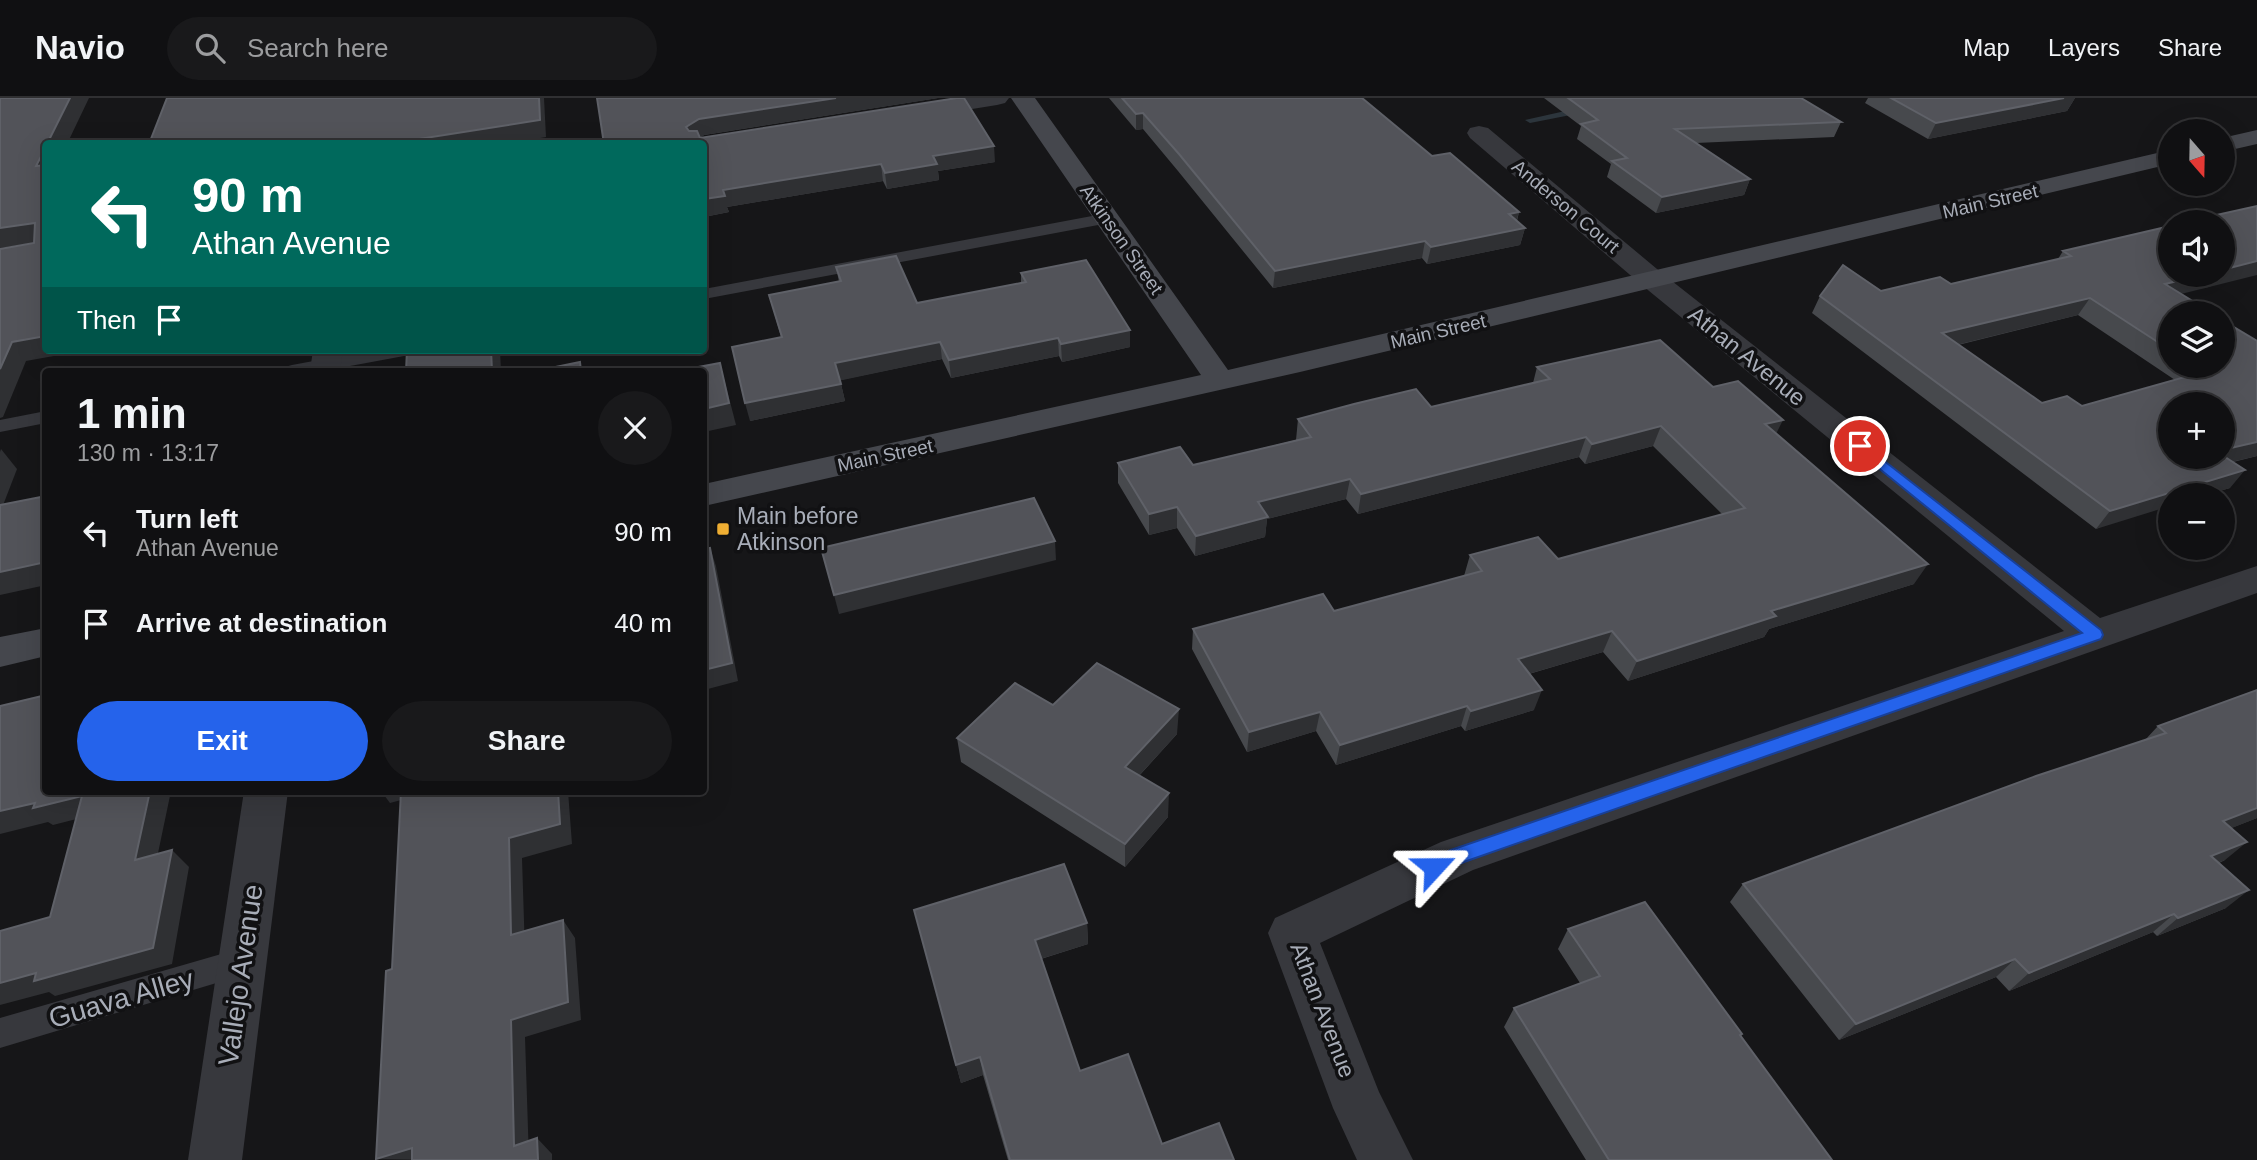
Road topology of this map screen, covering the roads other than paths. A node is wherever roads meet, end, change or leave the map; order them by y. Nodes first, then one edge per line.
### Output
1 (997, 98) edge
2 (1023, 98) edge
3 (897, 114) edge
4 (1479, 133) dead end
5 (2257, 137) edge
6 (2235, 142) edge
7 (2158, 160) edge
8 (1108, 218) junction
9 (1653, 280) junction
10 (707, 293) edge
11 (378, 354) edge
12 (326, 362) edge
13 (303, 368) edge
14 (1220, 381) junction
15 (42, 418) edge
16 (0, 426) edge
17 (707, 494) edge
18 (2257, 579) edge
19 (2095, 635) junction
20 (42, 643) edge
21 (0, 652) edge
22 (265, 795) edge
23 (242, 962) junction
24 (0, 1033) edge
25 (215, 1160) edge
26 (1386, 1160) edge

1 - 3 street
2 - 8 street, Atkinson Street
4 - 9 street, Anderson Court
5 - 6 street
7 - 9 street, Main Street
8 - 10 lane
8 - 14 street, Atkinson Street
9 - 14 street, Main Street
9 - 19 street, Athan Avenue
11 - 12 lane
12 - 13 lane
14 - 17 street, Main Street
15 - 16 lane
18 - 19 street
19 - 26 street, Athan Avenue
20 - 21 street
22 - 23 street, Vallejo Avenue
23 - 24 lane, Guava Alley
23 - 25 street, Vallejo Avenue

